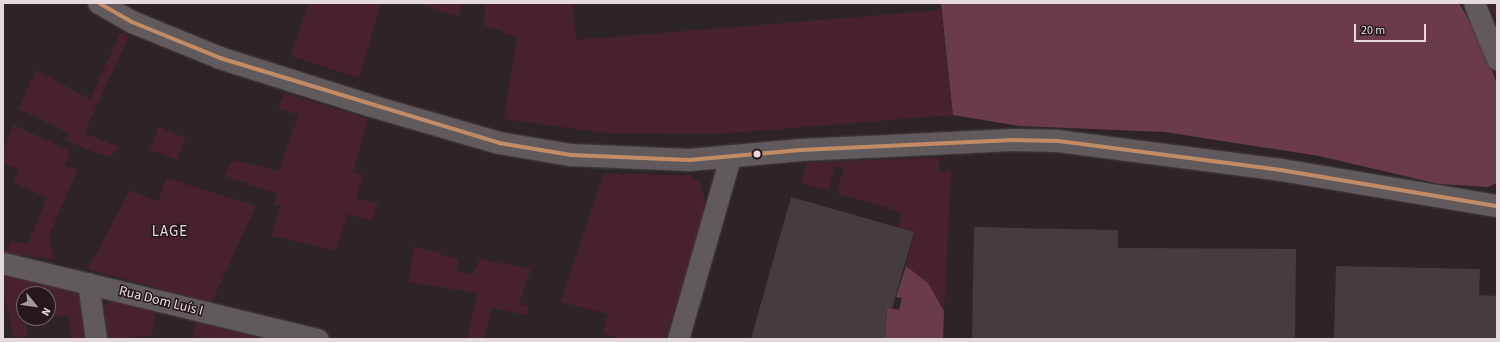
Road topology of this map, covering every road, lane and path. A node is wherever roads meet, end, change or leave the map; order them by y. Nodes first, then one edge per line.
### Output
1 (99, 3) edge
2 (1474, 3) edge
3 (1497, 59) edge
4 (730, 158) junction
5 (1494, 203) edge
6 (3, 263) edge
7 (88, 283) junction
8 (96, 339) edge
9 (318, 339) edge
10 (678, 339) edge

1 - 4 street
2 - 3 street
4 - 5 street
4 - 10 street
6 - 7 street, Rua Dom Luís I
7 - 8 street
7 - 9 street, Rua Dom Luís I

